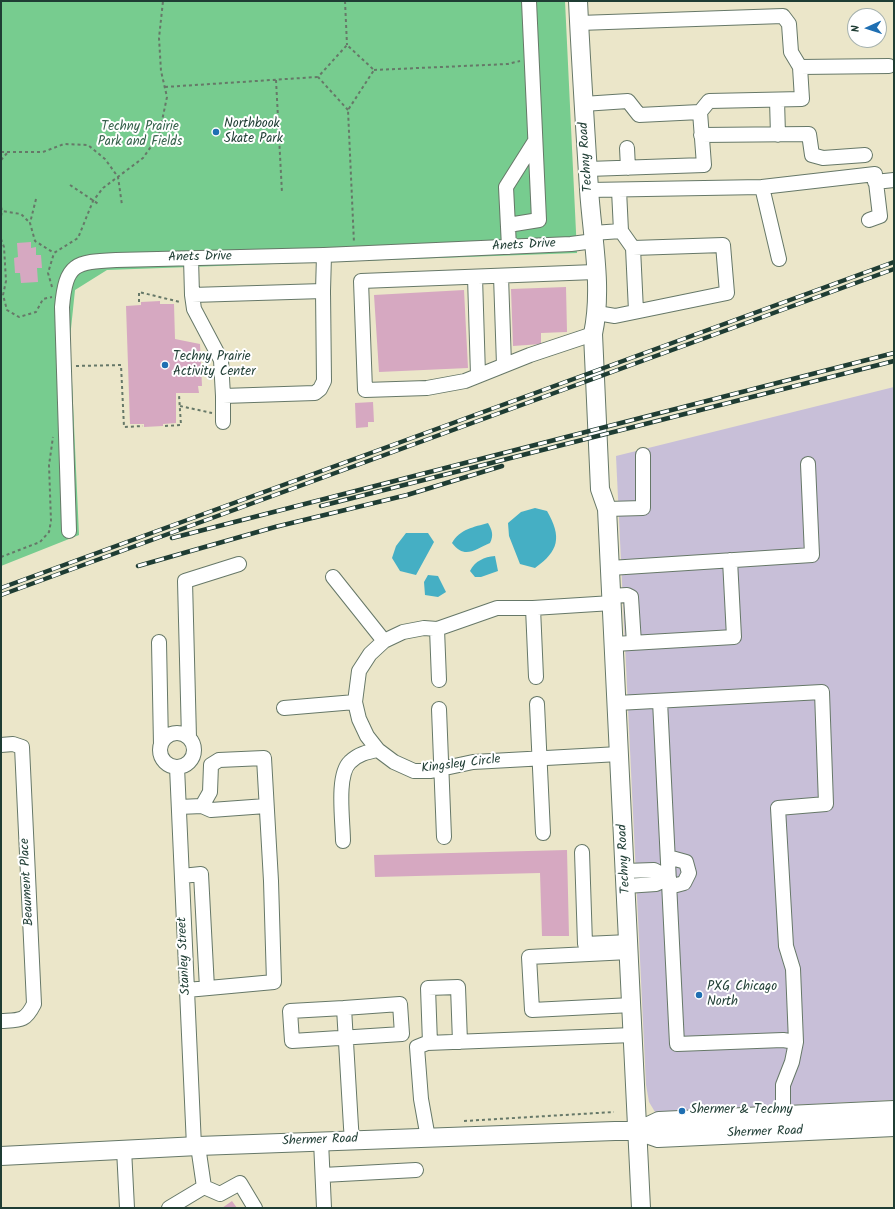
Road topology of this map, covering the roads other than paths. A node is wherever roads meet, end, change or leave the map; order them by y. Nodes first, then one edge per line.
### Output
1 (529, 1) edge
2 (578, 1) edge
3 (579, 23) junction
4 (889, 66) dead end
5 (800, 67) junction
6 (777, 100) junction
7 (583, 104) junction
8 (700, 112) junction
9 (702, 135) junction
10 (778, 135) junction
11 (535, 141) junction
12 (627, 148) dead end
13 (865, 155) dead end
14 (628, 168) junction
15 (588, 169) junction
16 (894, 180) edge
17 (875, 182) junction
18 (762, 187) junction
19 (589, 190) junction
20 (619, 190) junction
21 (870, 220) dead end
22 (508, 225) junction
23 (621, 231) junction
24 (594, 237) junction
25 (509, 247) junction
26 (633, 248) junction
27 (324, 255) junction
28 (191, 258) junction
29 (779, 259) dead end
30 (595, 272) junction
31 (501, 276) junction
32 (475, 277) junction
33 (323, 292) junction
34 (187, 298) junction
35 (636, 311) junction
36 (597, 313) junction
37 (593, 334) junction
38 (504, 365) junction
39 (478, 375) junction
40 (223, 396) junction
41 (223, 419) road end
42 (643, 455) dead end
43 (808, 464) dead end
44 (607, 509) junction
45 (69, 531) dead end
46 (730, 560) junction
47 (239, 564) dead end
48 (610, 568) junction
49 (333, 578) dead end
50 (611, 599) junction
51 (533, 608) junction
52 (437, 629) junction
53 (384, 640) junction
54 (159, 642) dead end
55 (634, 643) junction
56 (614, 644) junction
57 (536, 677) dead end
58 (439, 680) dead end
59 (660, 701) junction
60 (355, 702) junction
61 (617, 703) junction
62 (537, 704) dead end
63 (284, 708) dead end
64 (439, 709) dead end
65 (189, 738) junction
66 (161, 744) junction
67 (1, 745) edge
68 (378, 750) junction
69 (619, 754) junction
70 (540, 758) junction
71 (177, 767) junction
72 (441, 769) junction
73 (202, 806) junction
74 (266, 806) junction
75 (179, 807) junction
76 (543, 833) dead end
77 (444, 836) dead end
78 (343, 841) dead end
79 (582, 852) dead end
80 (668, 857) junction
81 (182, 876) junction
82 (626, 879) junction
83 (669, 882) junction
84 (629, 947) junction
85 (207, 988) junction
86 (187, 990) junction
87 (632, 1005) junction
88 (344, 1008) junction
89 (1, 1021) edge
90 (634, 1035) junction
91 (345, 1037) junction
92 (460, 1042) junction
93 (796, 1042) junction
94 (430, 1043) junction
95 (894, 1110) edge
96 (783, 1115) junction
97 (894, 1127) edge
98 (638, 1131) junction
99 (428, 1138) junction
100 (352, 1140) junction
101 (321, 1141) junction
102 (196, 1146) junction
103 (124, 1149) junction
104 (1, 1156) edge
105 (416, 1170) dead end
106 (323, 1175) junction
107 (204, 1187) junction
108 (127, 1208) edge
109 (169, 1208) edge
110 (255, 1208) edge
111 (324, 1208) edge
112 (641, 1208) edge

1 - 11 street
2 - 3 main road, Techny Road
3 - 5 street
3 - 7 main road, Techny Road
4 - 5 street
5 - 6 street
6 - 8 street
6 - 10 street
7 - 8 street
7 - 15 main road, Techny Road
8 - 9 street
9 - 10 street
9 - 14 street
10 - 13 street
11 - 22 street
11 - 22 street
12 - 14 street
14 - 15 street
15 - 19 main road, Techny Road
16 - 17 street
17 - 18 street
17 - 21 street
18 - 20 street
18 - 29 street
19 - 20 street
19 - 24 main road, Techny Road
20 - 23 street
22 - 25 street
23 - 24 street, Anets Drive
23 - 26 street
24 - 25 street, Anets Drive
24 - 30 main road, Techny Road
25 - 27 street, Anets Drive
26 - 35 street
26 - 35 street
27 - 28 street, Anets Drive
27 - 33 street
28 - 34 street
28 - 45 street, Anets Drive
30 - 31 street
30 - 36 main road, Techny Road
31 - 32 street
31 - 38 street
32 - 39 street
32 - 39 street
33 - 34 street
33 - 40 street
34 - 40 street
35 - 36 street
36 - 37 main road, Techny Road
36 - 44 main road, Techny Road
37 - 38 street
37 - 44 main road, Techny Road
38 - 39 street
40 - 41 street
42 - 44 street
43 - 46 street
44 - 48 main road, Techny Road
46 - 48 street
46 - 55 street
47 - 65 street
48 - 50 main road, Techny Road
49 - 53 street
50 - 51 street, Kingsley Circle
50 - 55 street, Kingsley Circle
50 - 56 main road, Techny Road
51 - 52 street, Kingsley Circle
51 - 57 street
52 - 53 street, Kingsley Circle
52 - 58 street
53 - 60 street, Kingsley Circle
54 - 66 street
55 - 56 street
56 - 61 main road, Techny Road
59 - 61 street
59 - 80 street
59 - 93 street
60 - 63 street
60 - 68 street, Kingsley Circle
61 - 69 main road, Techny Road
62 - 70 street
64 - 72 street
65 - 66 street
65 - 71 street
66 - 71 street
67 - 89 street, Beaument Place
68 - 72 street, Kingsley Circle
68 - 78 street
69 - 70 street, Kingsley Circle
69 - 82 main road, Techny Road
70 - 72 street, Kingsley Circle
70 - 76 street
71 - 75 street, Stanley Street
72 - 77 street
73 - 74 street
73 - 74 street
73 - 75 street
74 - 85 street
75 - 81 street, Stanley Street
79 - 84 street
80 - 83 street
80 - 83 street
81 - 85 street
81 - 86 street, Stanley Street
82 - 83 street
82 - 84 main road, Techny Road
83 - 93 street
84 - 87 main road, Techny Road
84 - 87 street
85 - 86 street
86 - 102 street, Stanley Street
87 - 90 main road, Techny Road
88 - 91 street
88 - 91 street
88 - 91 street
90 - 92 street
90 - 98 main road, Techny Road
91 - 100 street
92 - 94 street
92 - 94 street
93 - 96 street
94 - 99 street
95 - 96 main road, Shermer Road
96 - 98 main road, Shermer Road
97 - 98 main road, Shermer Road
98 - 99 main road, Shermer Road
98 - 112 main road, Techny Road
99 - 100 main road, Shermer Road
100 - 101 main road, Shermer Road
101 - 102 main road, Shermer Road
101 - 106 street
102 - 103 main road, Shermer Road
102 - 107 street, Stanley Street
103 - 104 main road, Shermer Road
103 - 108 street
105 - 106 street
106 - 111 street
107 - 109 street
107 - 110 street

